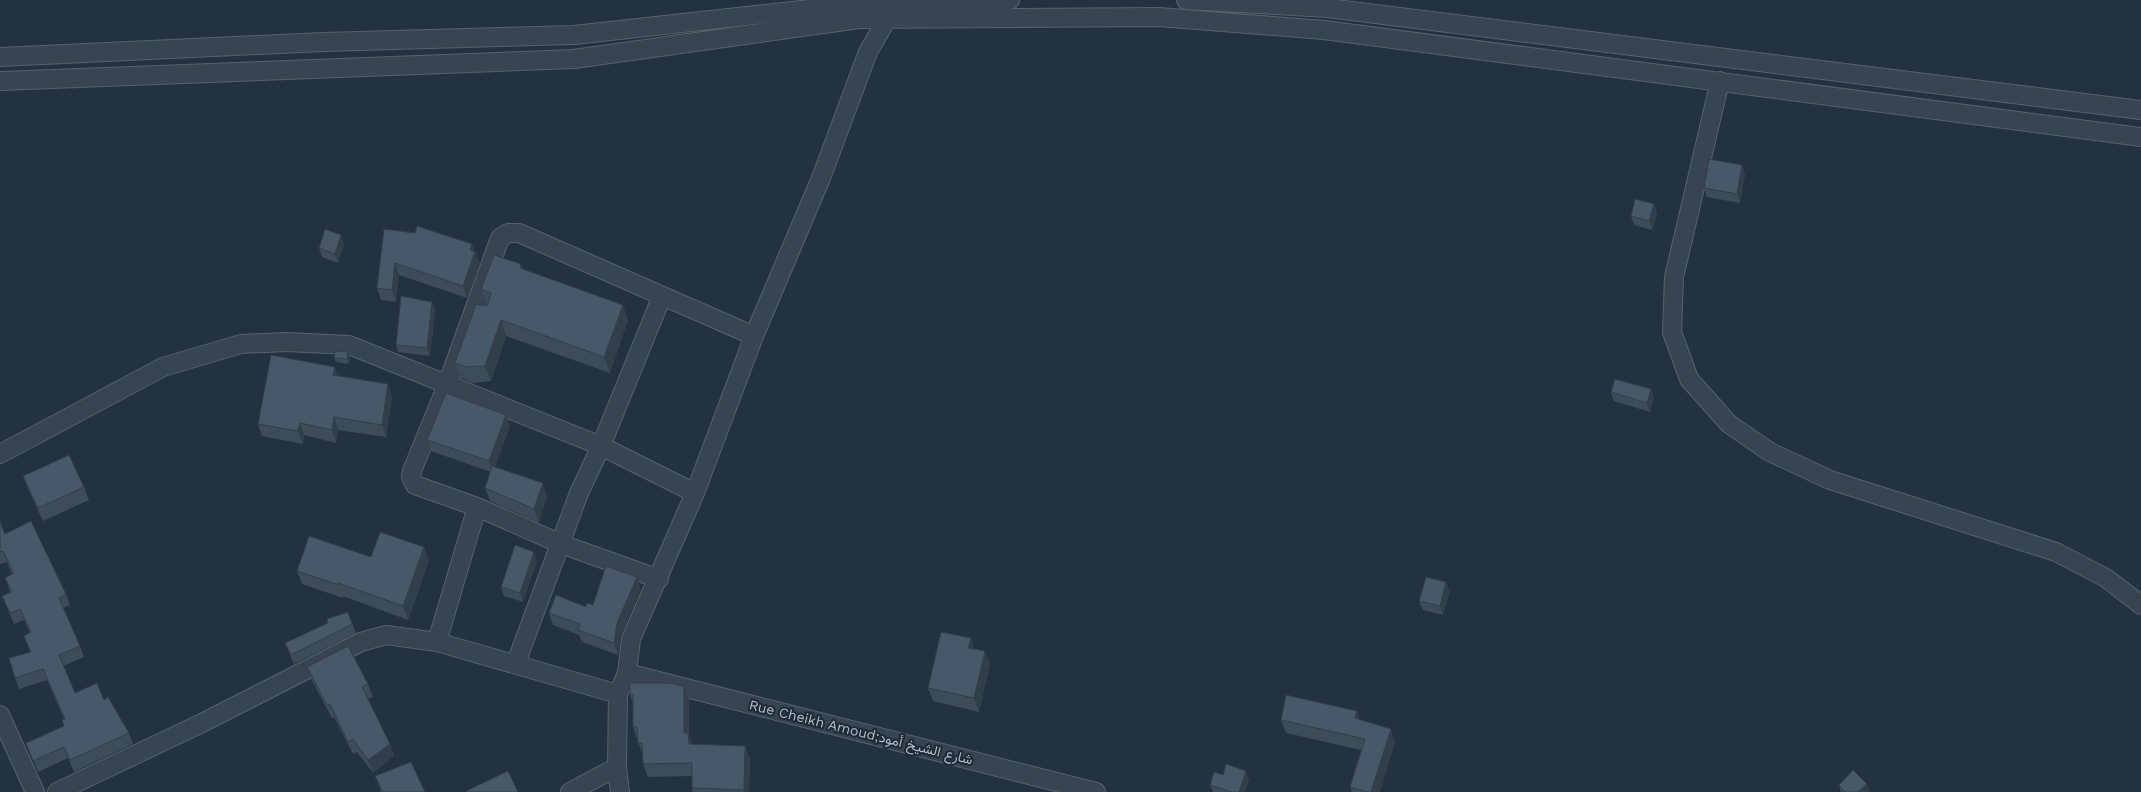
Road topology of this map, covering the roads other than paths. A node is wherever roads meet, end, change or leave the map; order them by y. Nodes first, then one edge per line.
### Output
1 (1010, 0) edge
2 (1186, 0) edge
3 (859, 19) junction
4 (887, 19) junction
5 (868, 52) junction
6 (0, 57) edge
7 (0, 81) edge
8 (1720, 82) junction
9 (2141, 110) edge
10 (2141, 137) edge
11 (662, 296) junction
12 (754, 336) junction
13 (447, 385) junction
14 (601, 446) junction
15 (0, 454) edge
16 (695, 493) junction
17 (477, 508) junction
18 (561, 544) junction
19 (659, 580) junction
20 (2141, 605) edge
21 (437, 642) junction
22 (516, 663) junction
23 (626, 672) junction
24 (618, 694) junction
25 (0, 715) edge
26 (617, 767) junction
27 (35, 792) edge
28 (57, 792) edge
29 (570, 792) edge
30 (620, 792) edge
31 (1096, 792) edge

1 - 6 street
2 - 9 street
3 - 4 street
3 - 5 street
3 - 7 street
4 - 5 street
4 - 8 street
5 - 12 street
8 - 10 street
8 - 20 street
11 - 12 street
11 - 13 street
11 - 14 street
12 - 16 street
13 - 14 street
13 - 15 street
13 - 17 street
14 - 16 street
14 - 18 street
16 - 19 street
17 - 18 street
17 - 21 street
18 - 19 street
18 - 22 street
19 - 23 street
21 - 22 street
21 - 28 street
22 - 24 street
23 - 24 street
23 - 31 street, Rue Cheikh Amoud;شارع الشيخ أمود
24 - 26 street
25 - 27 street
26 - 29 street
26 - 30 street

